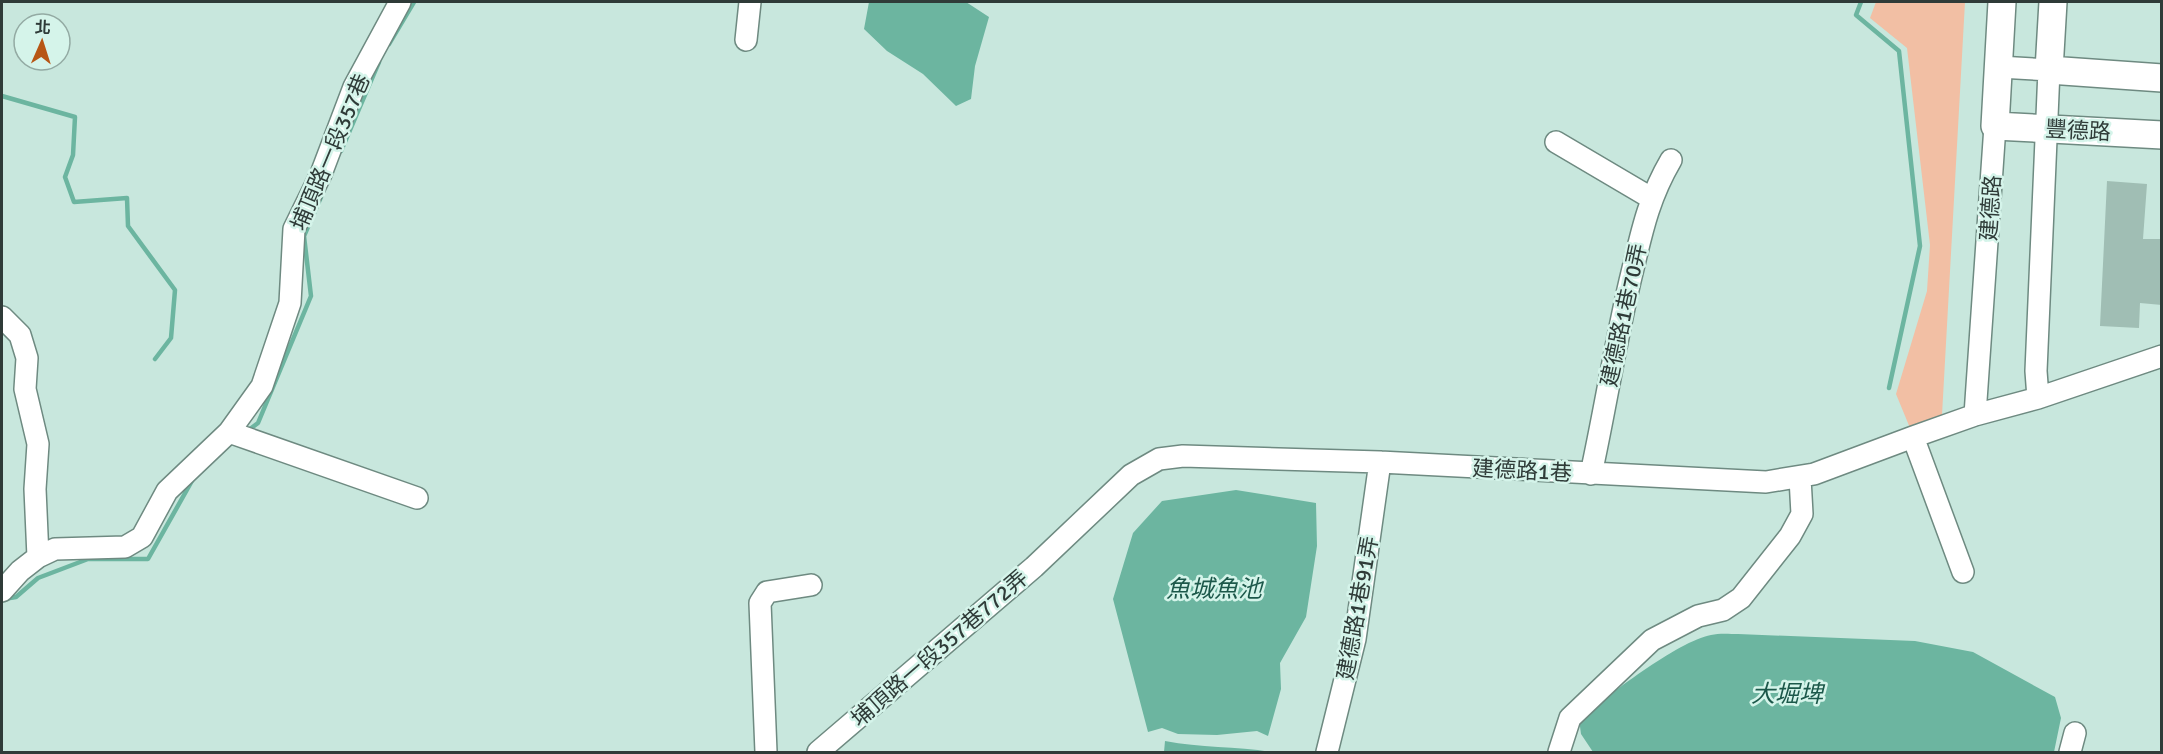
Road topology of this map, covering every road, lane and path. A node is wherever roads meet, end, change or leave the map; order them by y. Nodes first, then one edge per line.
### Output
1 (400, 2) edge
2 (750, 2) edge
3 (2002, 2) edge
4 (2053, 2) edge
5 (746, 40) dead end
6 (1999, 67) junction
7 (2049, 70) junction
8 (2162, 78) edge
9 (1995, 126) junction
10 (2046, 128) junction
11 (2162, 135) edge
12 (1556, 142) dead end
13 (1671, 160) dead end
14 (1651, 198) junction
15 (2, 317) edge
16 (2162, 356) edge
17 (2038, 399) junction
18 (1975, 415) junction
19 (229, 432) junction
20 (1913, 436) junction
21 (1380, 462) junction
22 (1590, 474) junction
23 (1800, 478) junction
24 (417, 498) dead end
25 (38, 557) junction
26 (1034, 567) joint
27 (1963, 572) dead end
28 (811, 585) dead end
29 (2, 591) edge
30 (766, 753) edge
31 (818, 753) edge
32 (1327, 753) edge
33 (1559, 753) edge

1 - 19 street, 埔頂路一段357巷
2 - 5 street
3 - 6 main road, 建德路
4 - 7 main road
6 - 7 street
6 - 9 main road, 建德路
7 - 8 main road
7 - 10 street
9 - 10 main road, 豐德路
9 - 18 street, 建德路
10 - 11 main road, 豐德路
10 - 17 street
12 - 14 street
13 - 14 street, 建德路1巷70弄
14 - 22 street, 建德路1巷70弄
15 - 25 street
16 - 17 street, 建德路1巷
17 - 18 street, 建德路1巷
18 - 20 street, 建德路1巷
19 - 24 street
19 - 25 street, 埔頂路一段357巷
20 - 23 street, 建德路1巷
20 - 27 street
21 - 22 street, 建德路1巷
21 - 26 street, 建德路1巷
21 - 32 street, 建德路1巷91弄
22 - 23 street, 建德路1巷
23 - 33 street
25 - 29 street, 埔頂路一段357巷
26 - 31 street, 埔頂路一段357巷772弄
28 - 30 street

